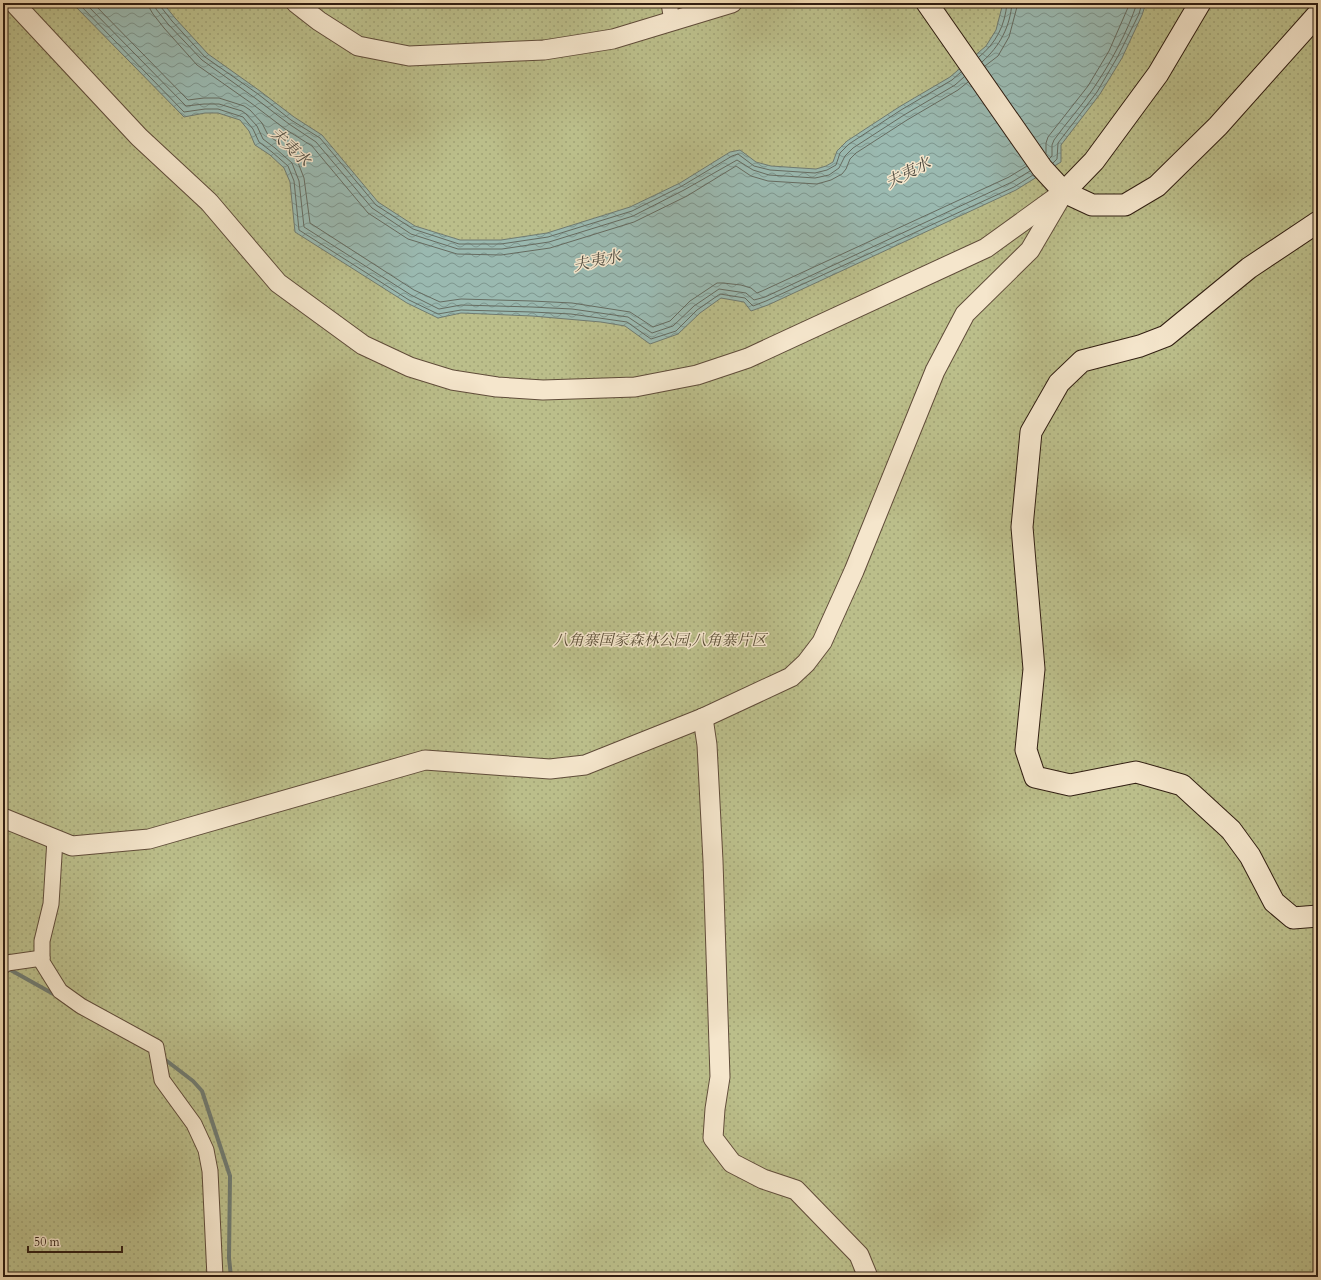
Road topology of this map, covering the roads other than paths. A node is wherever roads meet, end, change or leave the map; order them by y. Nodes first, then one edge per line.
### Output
1 (14, 3) edge
2 (296, 3) edge
3 (732, 3) edge
4 (927, 3) edge
5 (1200, 3) edge
6 (671, 12) edge
7 (1318, 14) edge
8 (1064, 192) junction
9 (1318, 222) edge
10 (703, 718) junction
11 (3, 818) edge
12 (55, 839) junction
13 (1318, 916) edge
14 (42, 958) junction
15 (5, 964) edge
16 (215, 1277) edge
17 (868, 1277) edge

1 - 8 street
2 - 6 street
3 - 6 street
4 - 8 main road
5 - 8 main road
7 - 8 main road
8 - 10 street
9 - 13 main road
10 - 12 street
10 - 17 street
11 - 12 street
12 - 14 street
14 - 15 street
14 - 16 street

